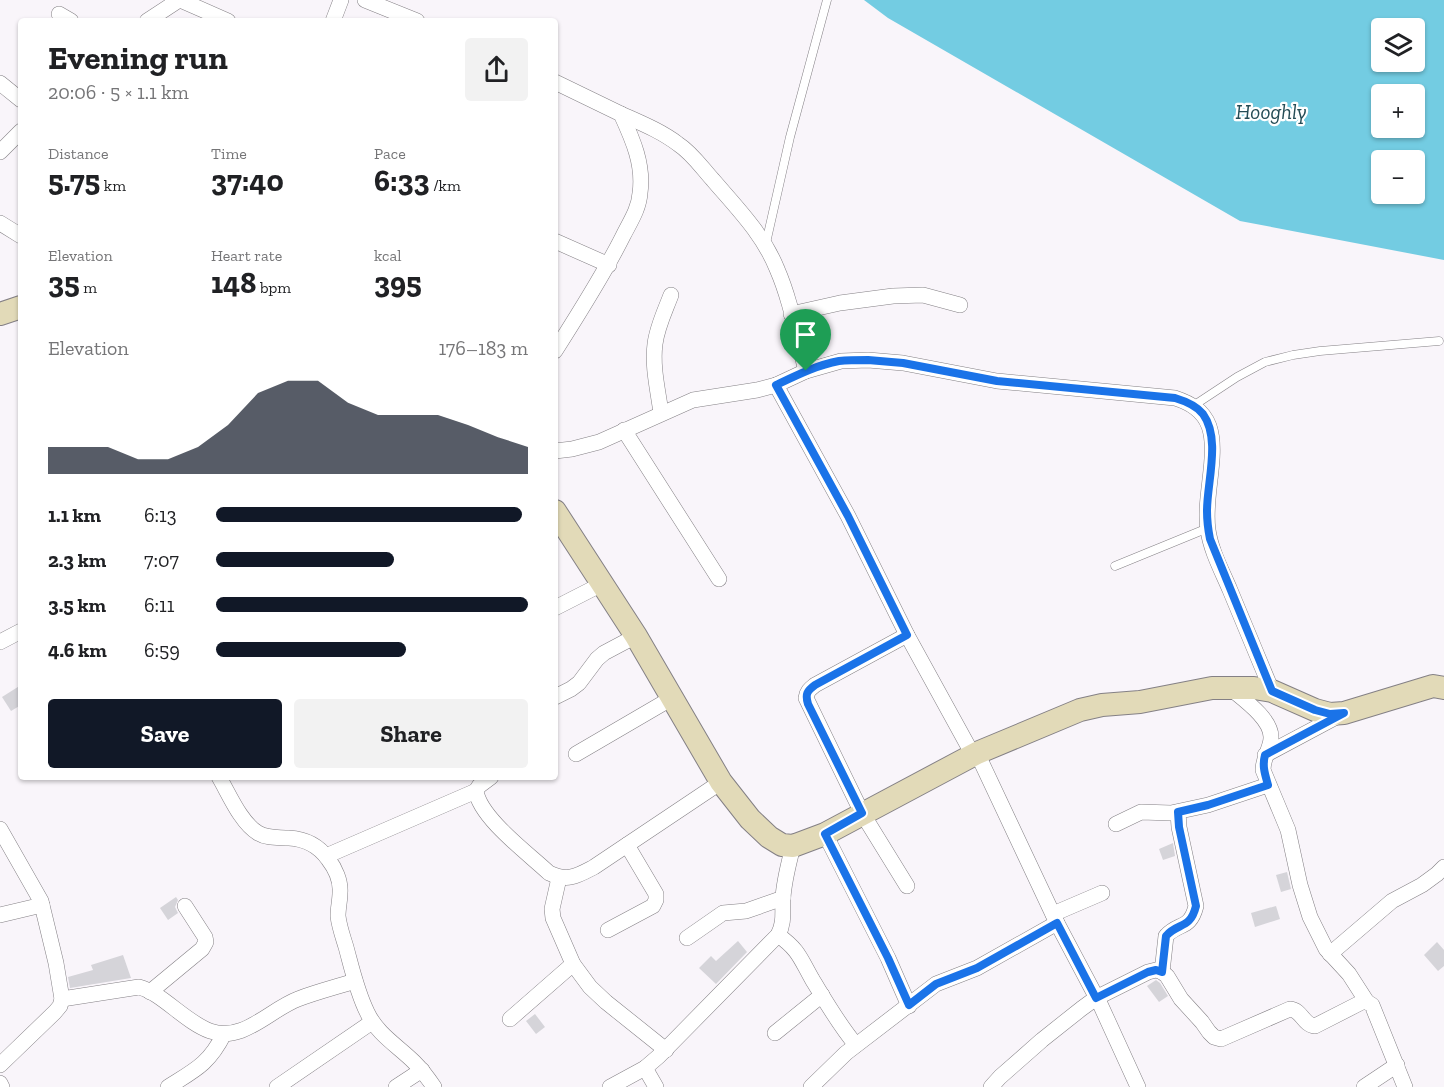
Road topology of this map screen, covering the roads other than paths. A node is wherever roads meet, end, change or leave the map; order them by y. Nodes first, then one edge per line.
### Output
1 (179, 0) edge
2 (341, 0) edge
3 (365, 0) edge
4 (826, 0) edge
5 (152, 18) edge
6 (221, 18) edge
7 (334, 18) edge
8 (410, 18) edge
9 (0, 83) edge
10 (558, 83) edge
11 (18, 98) edge
12 (621, 114) junction
13 (18, 134) edge
14 (0, 152) edge
15 (0, 223) edge
16 (18, 235) edge
17 (558, 242) edge
18 (766, 245) junction
19 (609, 265) junction
20 (671, 295) dead end
21 (960, 305) dead end
22 (18, 308) edge
23 (0, 314) edge
24 (791, 314) junction
25 (1439, 341) dead end
26 (558, 346) edge
27 (806, 371) junction
28 (776, 385) junction
29 (1193, 406) junction
30 (661, 413) junction
31 (624, 430) junction
32 (558, 450) edge
33 (558, 516) edge
34 (1208, 528) junction
35 (1115, 566) dead end
36 (719, 579) dead end
37 (602, 584) junction
38 (558, 606) edge
39 (18, 633) edge
40 (907, 635) junction
41 (636, 636) junction
42 (0, 642) edge
43 (1230, 688) junction
44 (1444, 688) edge
45 (1272, 691) junction
46 (558, 696) edge
47 (672, 698) junction
48 (1344, 713) junction
49 (576, 754) dead end
50 (975, 754) junction
51 (1265, 755) junction
52 (221, 780) edge
53 (486, 780) edge
54 (721, 782) junction
55 (1268, 785) junction
56 (476, 791) junction
57 (1178, 812) junction
58 (862, 813) junction
59 (1116, 824) dead end
60 (0, 829) edge
61 (825, 834) junction
62 (627, 845) junction
63 (793, 846) junction
64 (326, 856) junction
65 (1444, 867) edge
66 (559, 878) junction
67 (907, 886) dead end
68 (1102, 893) dead end
69 (783, 898) junction
70 (42, 905) junction
71 (185, 906) dead end
72 (0, 915) edge
73 (1055, 919) junction
74 (608, 930) dead end
75 (778, 935) junction
76 (687, 938) dead end
77 (1330, 954) junction
78 (573, 964) junction
79 (1162, 972) junction
80 (355, 981) junction
81 (150, 992) junction
82 (822, 995) junction
83 (1096, 998) junction
84 (62, 999) junction
85 (1367, 1002) junction
86 (909, 1005) junction
87 (510, 1019) dead end
88 (372, 1022) junction
89 (775, 1034) dead end
90 (224, 1035) junction
91 (856, 1045) junction
92 (666, 1050) junction
93 (0, 1065) edge
94 (1397, 1065) junction
95 (645, 1068) junction
96 (422, 1070) junction
97 (168, 1087) edge
98 (277, 1087) edge
99 (396, 1087) edge
100 (434, 1087) edge
101 (610, 1087) edge
102 (656, 1087) edge
103 (811, 1087) edge
104 (991, 1087) edge
105 (1138, 1087) edge
106 (1364, 1087) edge
107 (1406, 1087) edge

1 - 5 street
1 - 6 street
2 - 7 street
3 - 8 street
4 - 18 lane
9 - 11 street
10 - 12 street
12 - 18 street
12 - 19 street
13 - 14 street
15 - 16 street
17 - 19 street
18 - 24 street
19 - 26 street
20 - 30 street
21 - 24 street
22 - 23 main road
24 - 27 street
25 - 29 lane
27 - 28 street
27 - 29 street
28 - 30 street
28 - 40 street
29 - 34 street
30 - 31 street
31 - 32 street
31 - 36 street
33 - 37 main road
34 - 35 lane
34 - 45 street
37 - 38 street
37 - 41 main road
39 - 42 street
40 - 50 street
40 - 58 street
41 - 46 street
41 - 47 main road
43 - 45 main road
43 - 50 main road
43 - 51 street
44 - 48 main road
45 - 48 main road
47 - 49 street
47 - 54 main road
48 - 51 street
50 - 58 main road
50 - 73 street
51 - 55 street
52 - 64 street
53 - 56 street
54 - 62 street
54 - 63 main road
55 - 57 street
55 - 77 street
56 - 64 street
56 - 66 street
57 - 59 street
57 - 79 street
58 - 61 main road
58 - 67 street
60 - 70 street
61 - 63 main road
61 - 86 street
62 - 66 street
62 - 74 street
63 - 69 street
64 - 80 street
65 - 77 street
66 - 78 street
68 - 73 street
69 - 75 street
69 - 76 street
70 - 72 street
70 - 84 street
71 - 81 street
73 - 83 street
73 - 86 street
75 - 82 street
75 - 92 street
77 - 85 street
78 - 87 street
78 - 92 street
79 - 83 street
79 - 85 street
80 - 88 street
80 - 90 street
81 - 84 street
81 - 90 street
82 - 89 street
82 - 91 street
83 - 104 street
83 - 105 street
84 - 93 street
85 - 94 street
86 - 91 street
88 - 96 street
88 - 98 street
90 - 97 street
91 - 103 street
92 - 95 street
94 - 106 street
94 - 107 street
95 - 101 street
95 - 102 street
96 - 99 street
96 - 100 street

